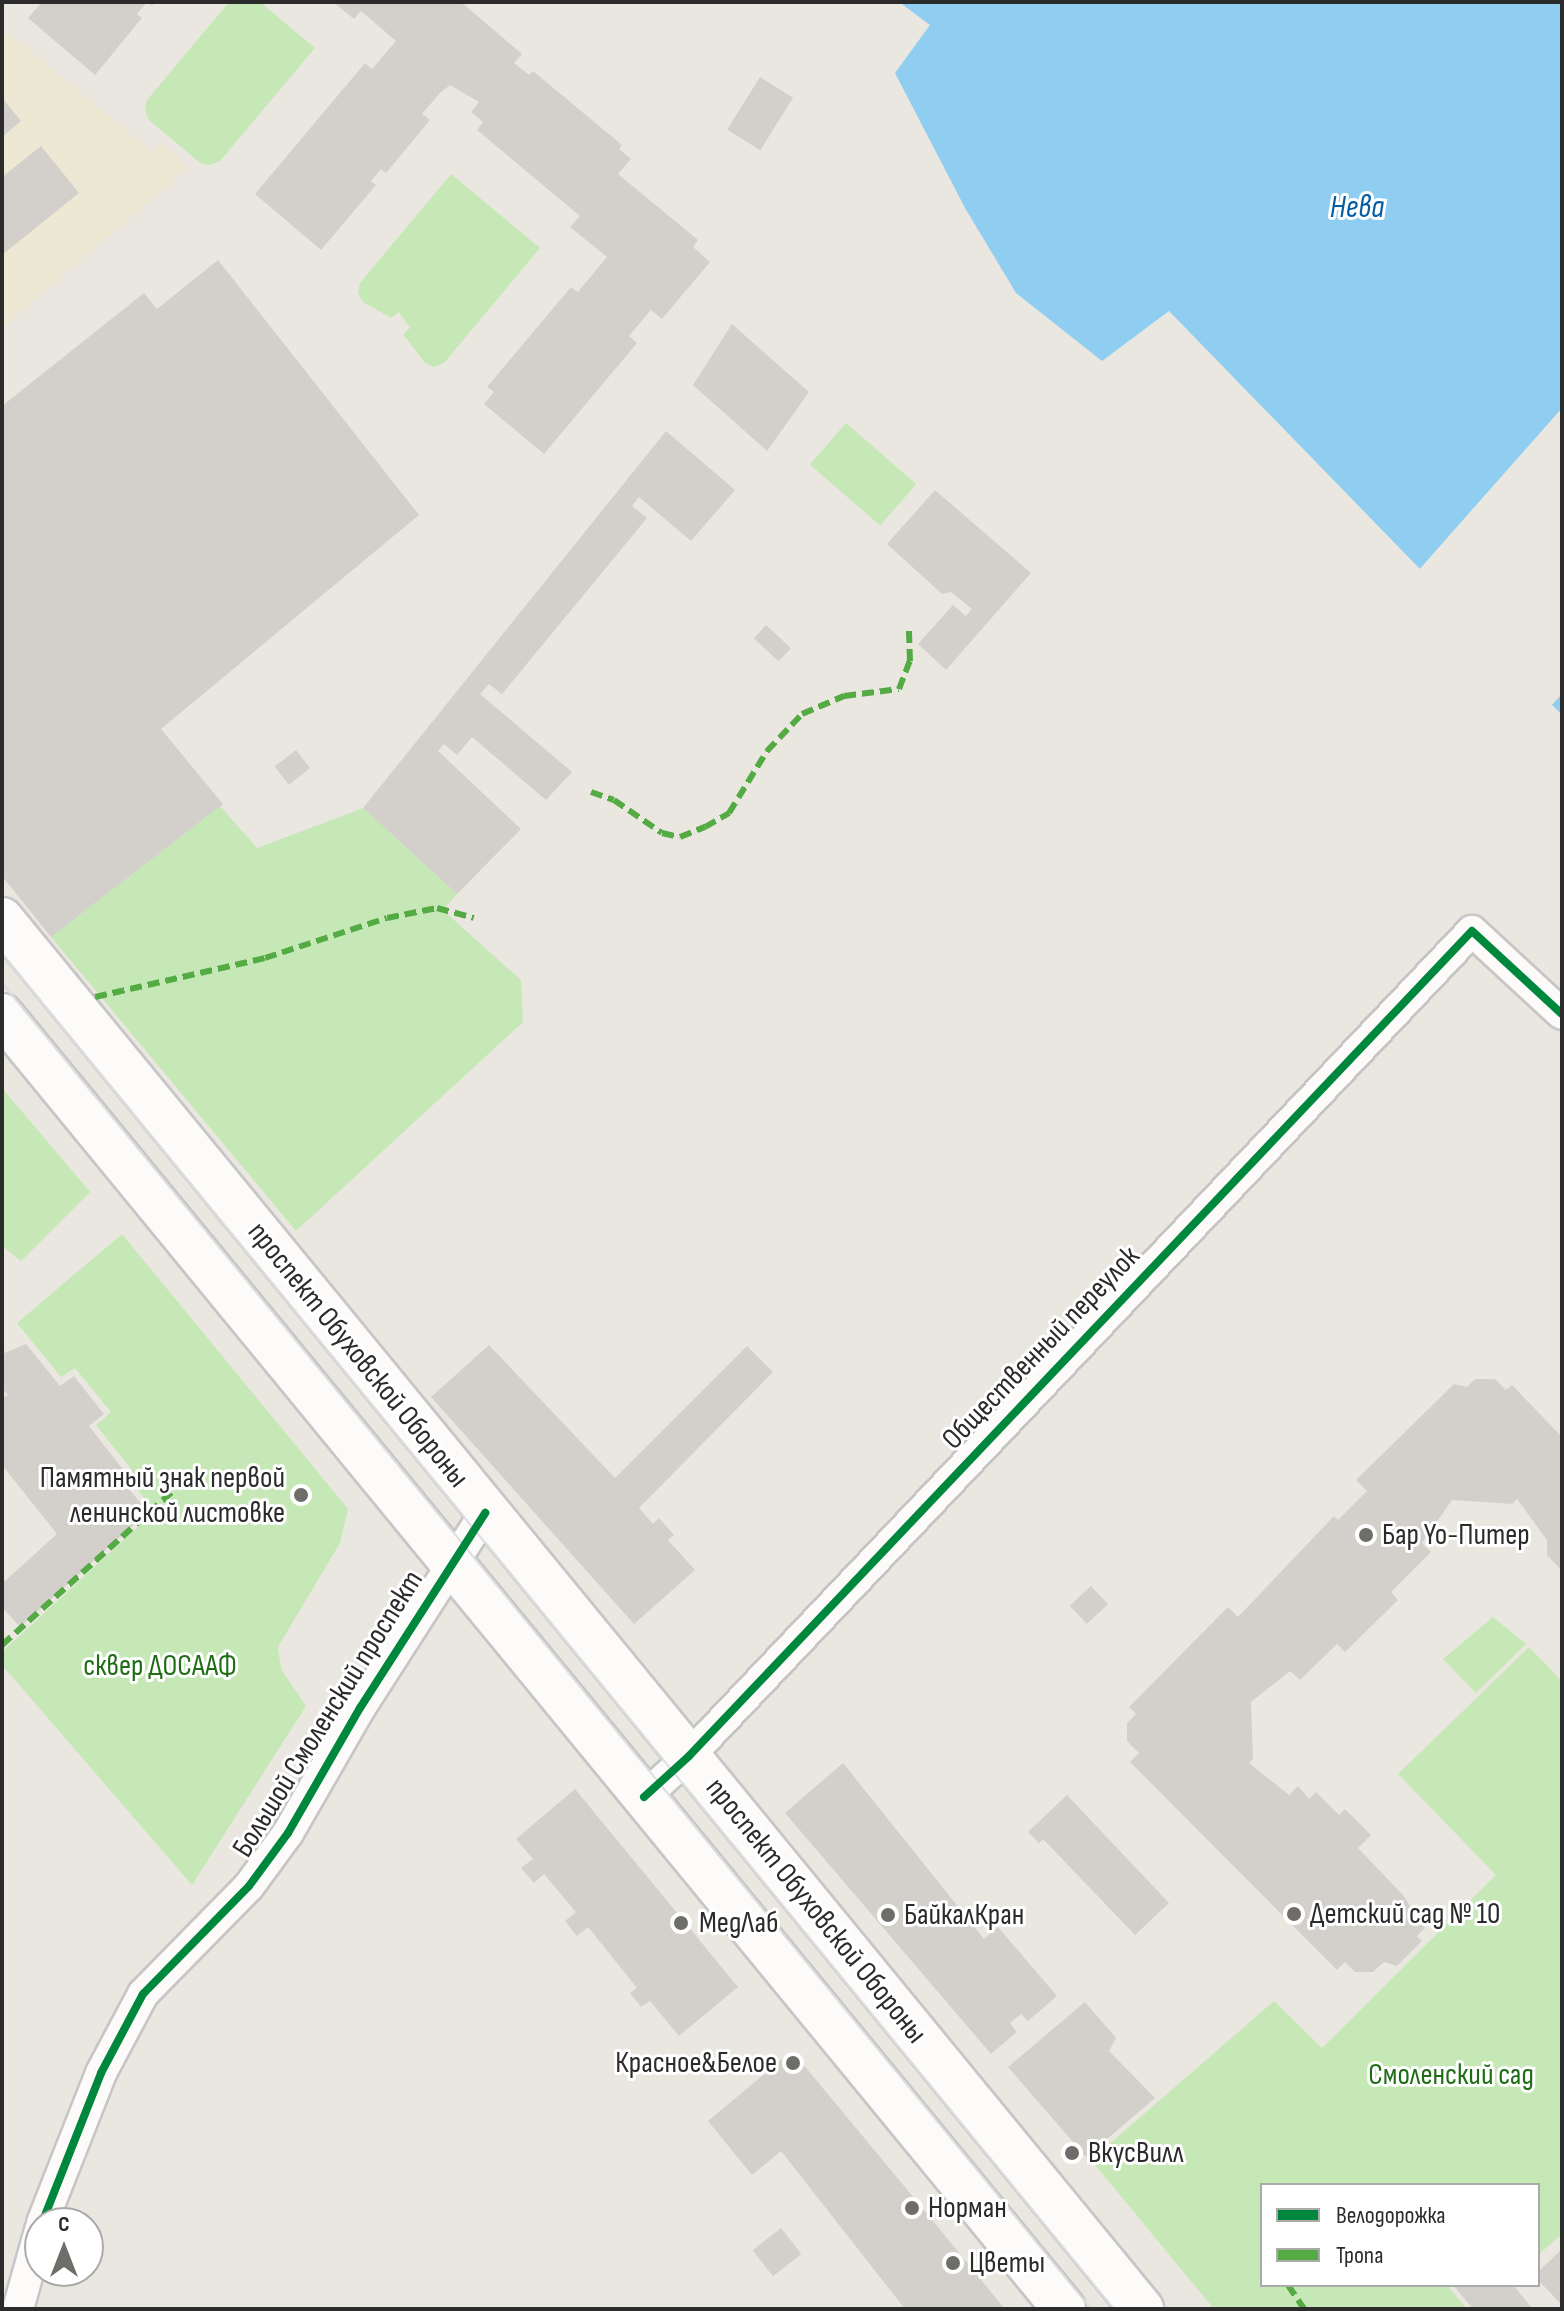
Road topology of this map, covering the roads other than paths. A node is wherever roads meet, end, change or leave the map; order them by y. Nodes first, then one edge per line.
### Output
1 (2, 919) edge
2 (1562, 1014) edge
3 (2, 1015) edge
4 (485, 1513) junction
5 (450, 1562) junction
6 (689, 1756) junction
7 (644, 1797) junction
8 (48, 2207) edge
9 (24, 2287) edge
10 (18, 2309) edge
11 (1064, 2309) edge
12 (1142, 2309) edge

1 - 4 main road, проспект Обуховской Обороны
2 - 6 street, Общественный переулок
3 - 5 main road, проспект Обуховской Обороны
4 - 5 street, Большой Смоленский проспект
4 - 6 main road, проспект Обуховской Обороны
5 - 7 main road, проспект Обуховской Обороны
5 - 8 street, Большой Смоленский проспект
6 - 7 street, Общественный переулок
6 - 12 main road, проспект Обуховской Обороны
7 - 11 main road, проспект Обуховской Обороны
9 - 10 street

